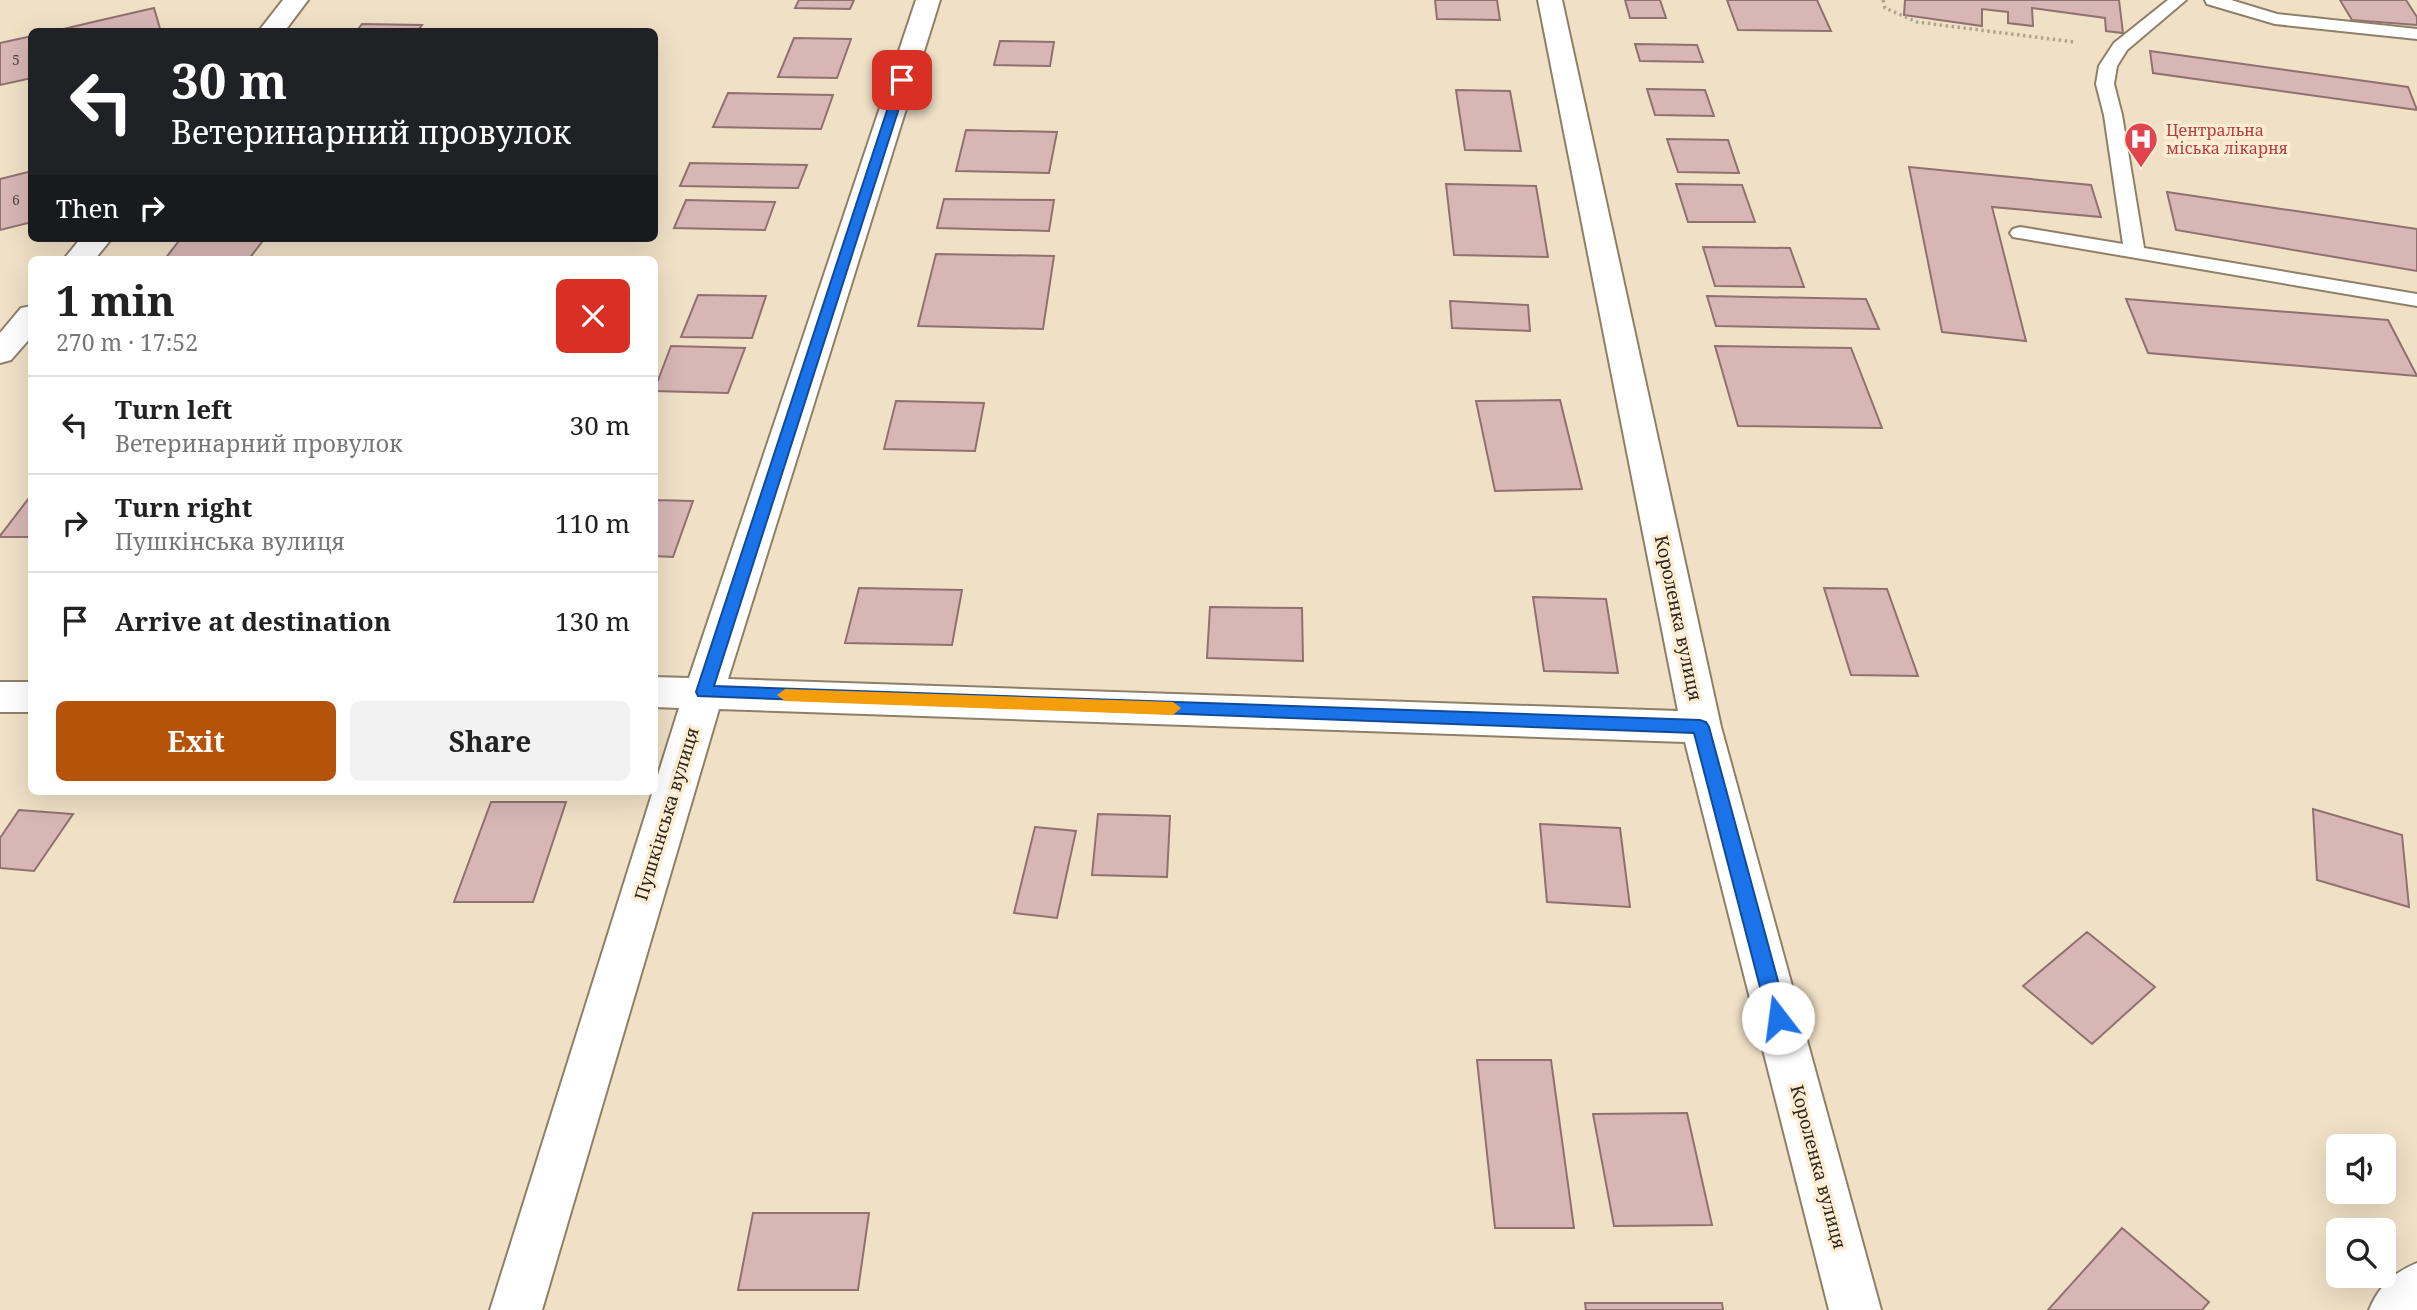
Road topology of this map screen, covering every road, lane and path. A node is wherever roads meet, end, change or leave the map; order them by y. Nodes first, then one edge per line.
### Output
1 (296, 0) edge
2 (928, 0) edge
3 (1550, 0) edge
4 (1883, 0) edge
5 (2178, 0) edge
6 (2213, 0) edge
7 (273, 28) edge
8 (2417, 34) edge
9 (2108, 66) junction
10 (2020, 233) dead end
11 (94, 242) edge
12 (2135, 253) junction
13 (82, 256) edge
14 (2417, 300) edge
15 (28, 321) edge
16 (0, 353) edge
17 (658, 692) edge
18 (704, 692) junction
19 (28, 696) edge
20 (0, 697) edge
21 (1700, 727) junction
22 (2417, 1289) edge
23 (516, 1310) edge
24 (1856, 1310) edge
25 (2395, 1310) edge

1 - 7 street
2 - 18 street, Пушкінська вулиця
3 - 21 street, Короленка вулиця
4 - 9 path
5 - 9 lane
6 - 8 lane
9 - 12 lane
10 - 12 lane
11 - 13 street
12 - 14 lane
15 - 16 street
17 - 18 street
18 - 21 street
18 - 23 street, Пушкінська вулиця
19 - 20 street
21 - 24 street, Короленка вулиця
22 - 25 street

